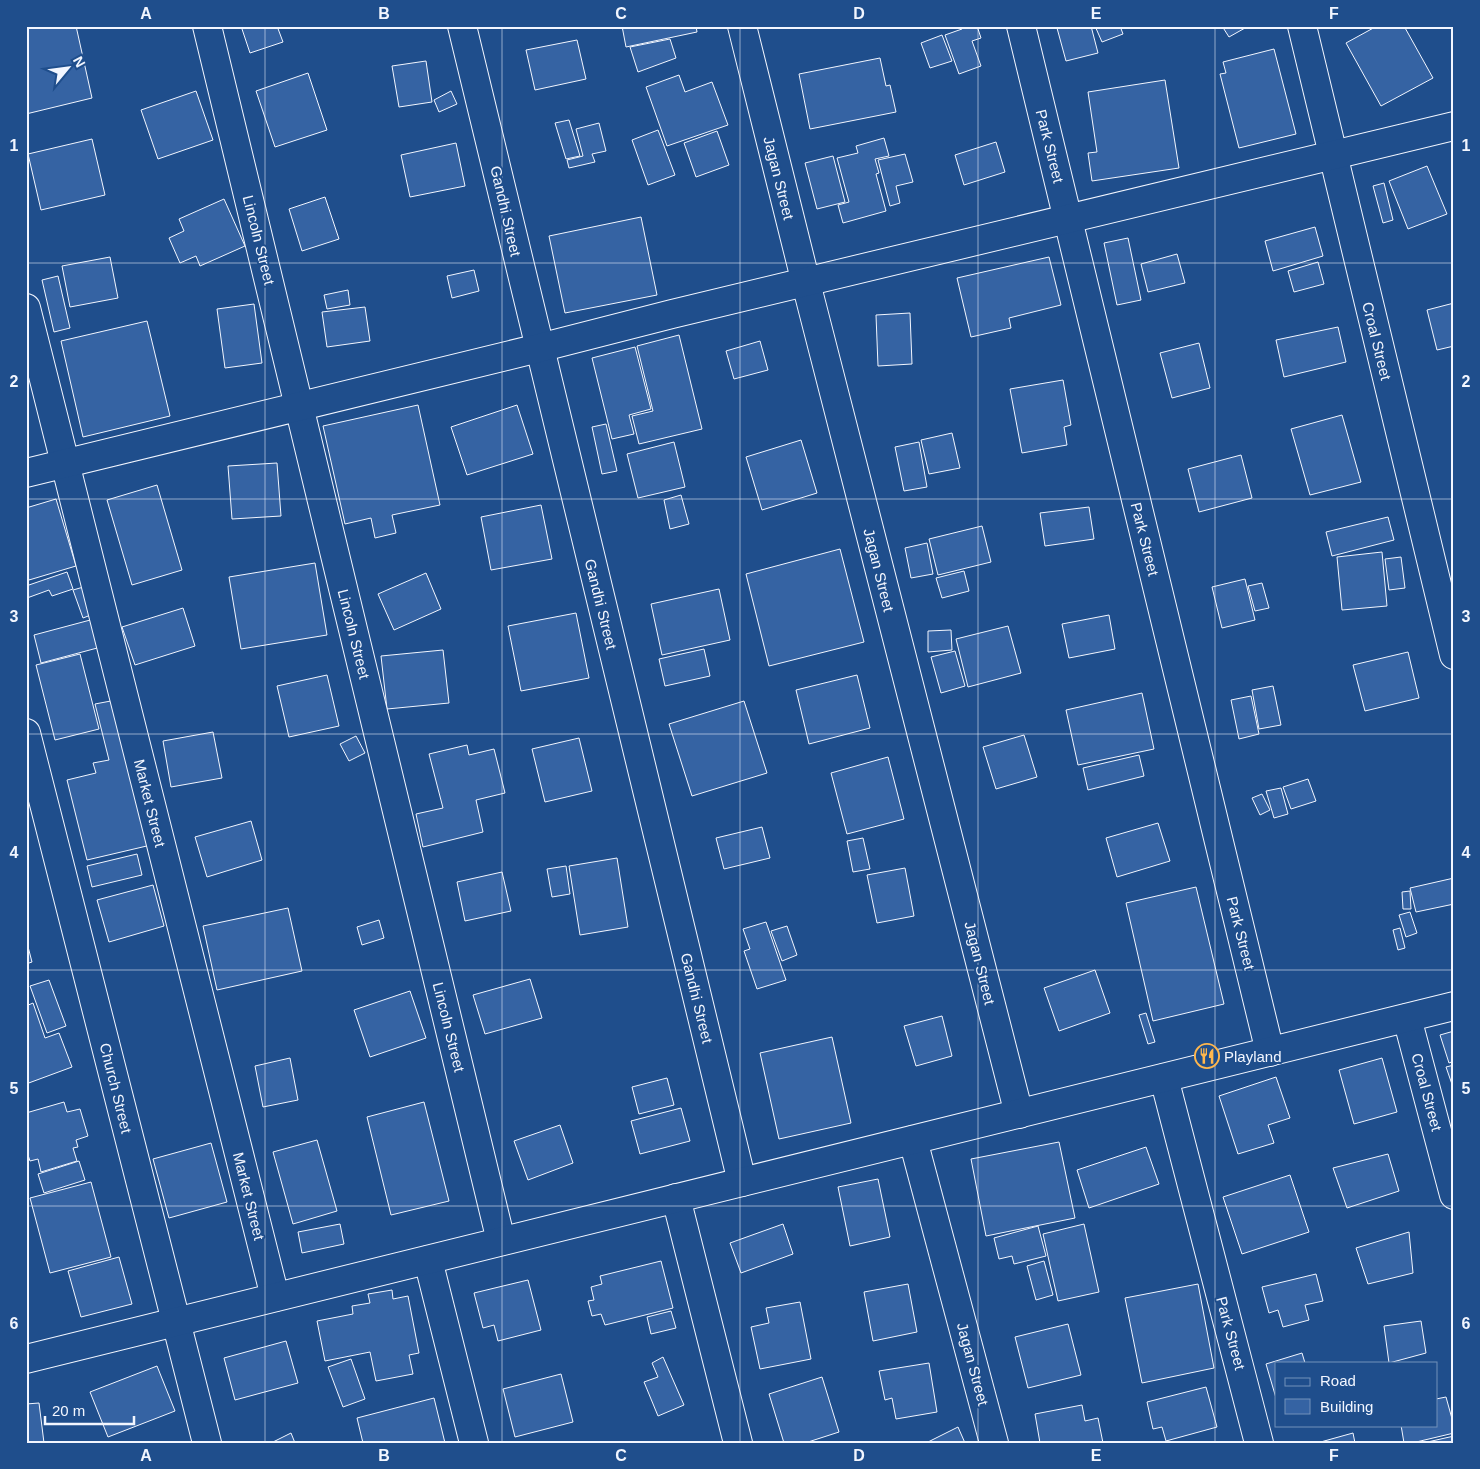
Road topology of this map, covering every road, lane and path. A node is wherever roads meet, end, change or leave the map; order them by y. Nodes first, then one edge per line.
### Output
1 (207, 26) edge
2 (462, 26) edge
3 (742, 26) edge
4 (1021, 26) edge
5 (1302, 26) edge
6 (1454, 126) edge
7 (1332, 156) junction
8 (1068, 220) junction
9 (806, 283) junction
10 (26, 308) edge
11 (539, 348) junction
12 (299, 407) junction
13 (65, 464) junction
14 (26, 473) edge
15 (1454, 655) edge
16 (26, 733) edge
17 (1454, 1006) edge
18 (1407, 1018) junction
19 (1270, 1052) junction
20 (1164, 1078) junction
21 (1019, 1114) junction
22 (913, 1140) junction
23 (742, 1182) junction
24 (1454, 1194) edge
25 (676, 1198) junction
26 (501, 1241) junction
27 (428, 1260) junction
28 (275, 1297) junction
29 (176, 1322) junction
30 (26, 1359) edge
31 (207, 1443) edge
32 (474, 1443) edge
33 (738, 1443) edge
34 (994, 1443) edge
35 (1259, 1443) edge

1 - 12 street, Lincoln Street
2 - 11 street, Gandhi Street
3 - 9 street, Jagan Street
4 - 8 street, Park Street
5 - 7 street, Croal Street
6 - 7 street
7 - 8 street
7 - 15 street, Croal Street
8 - 9 street
8 - 19 street, Park Street
9 - 11 street
9 - 21 street, Jagan Street
10 - 13 street, Market Street
11 - 12 street
11 - 23 street, Gandhi Street
12 - 13 street
12 - 26 street, Lincoln Street
13 - 14 street
13 - 28 street, Market Street
16 - 29 street, Church Street
17 - 18 street
18 - 19 street
18 - 24 street, Croal Street
19 - 20 street
20 - 21 street
20 - 35 street, Park Street
21 - 22 street
22 - 23 street
22 - 34 street, Jagan Street
23 - 25 street
25 - 26 street
25 - 33 street
26 - 27 street
27 - 28 street
27 - 32 street
28 - 29 street
29 - 30 street
29 - 31 street, Church Street

